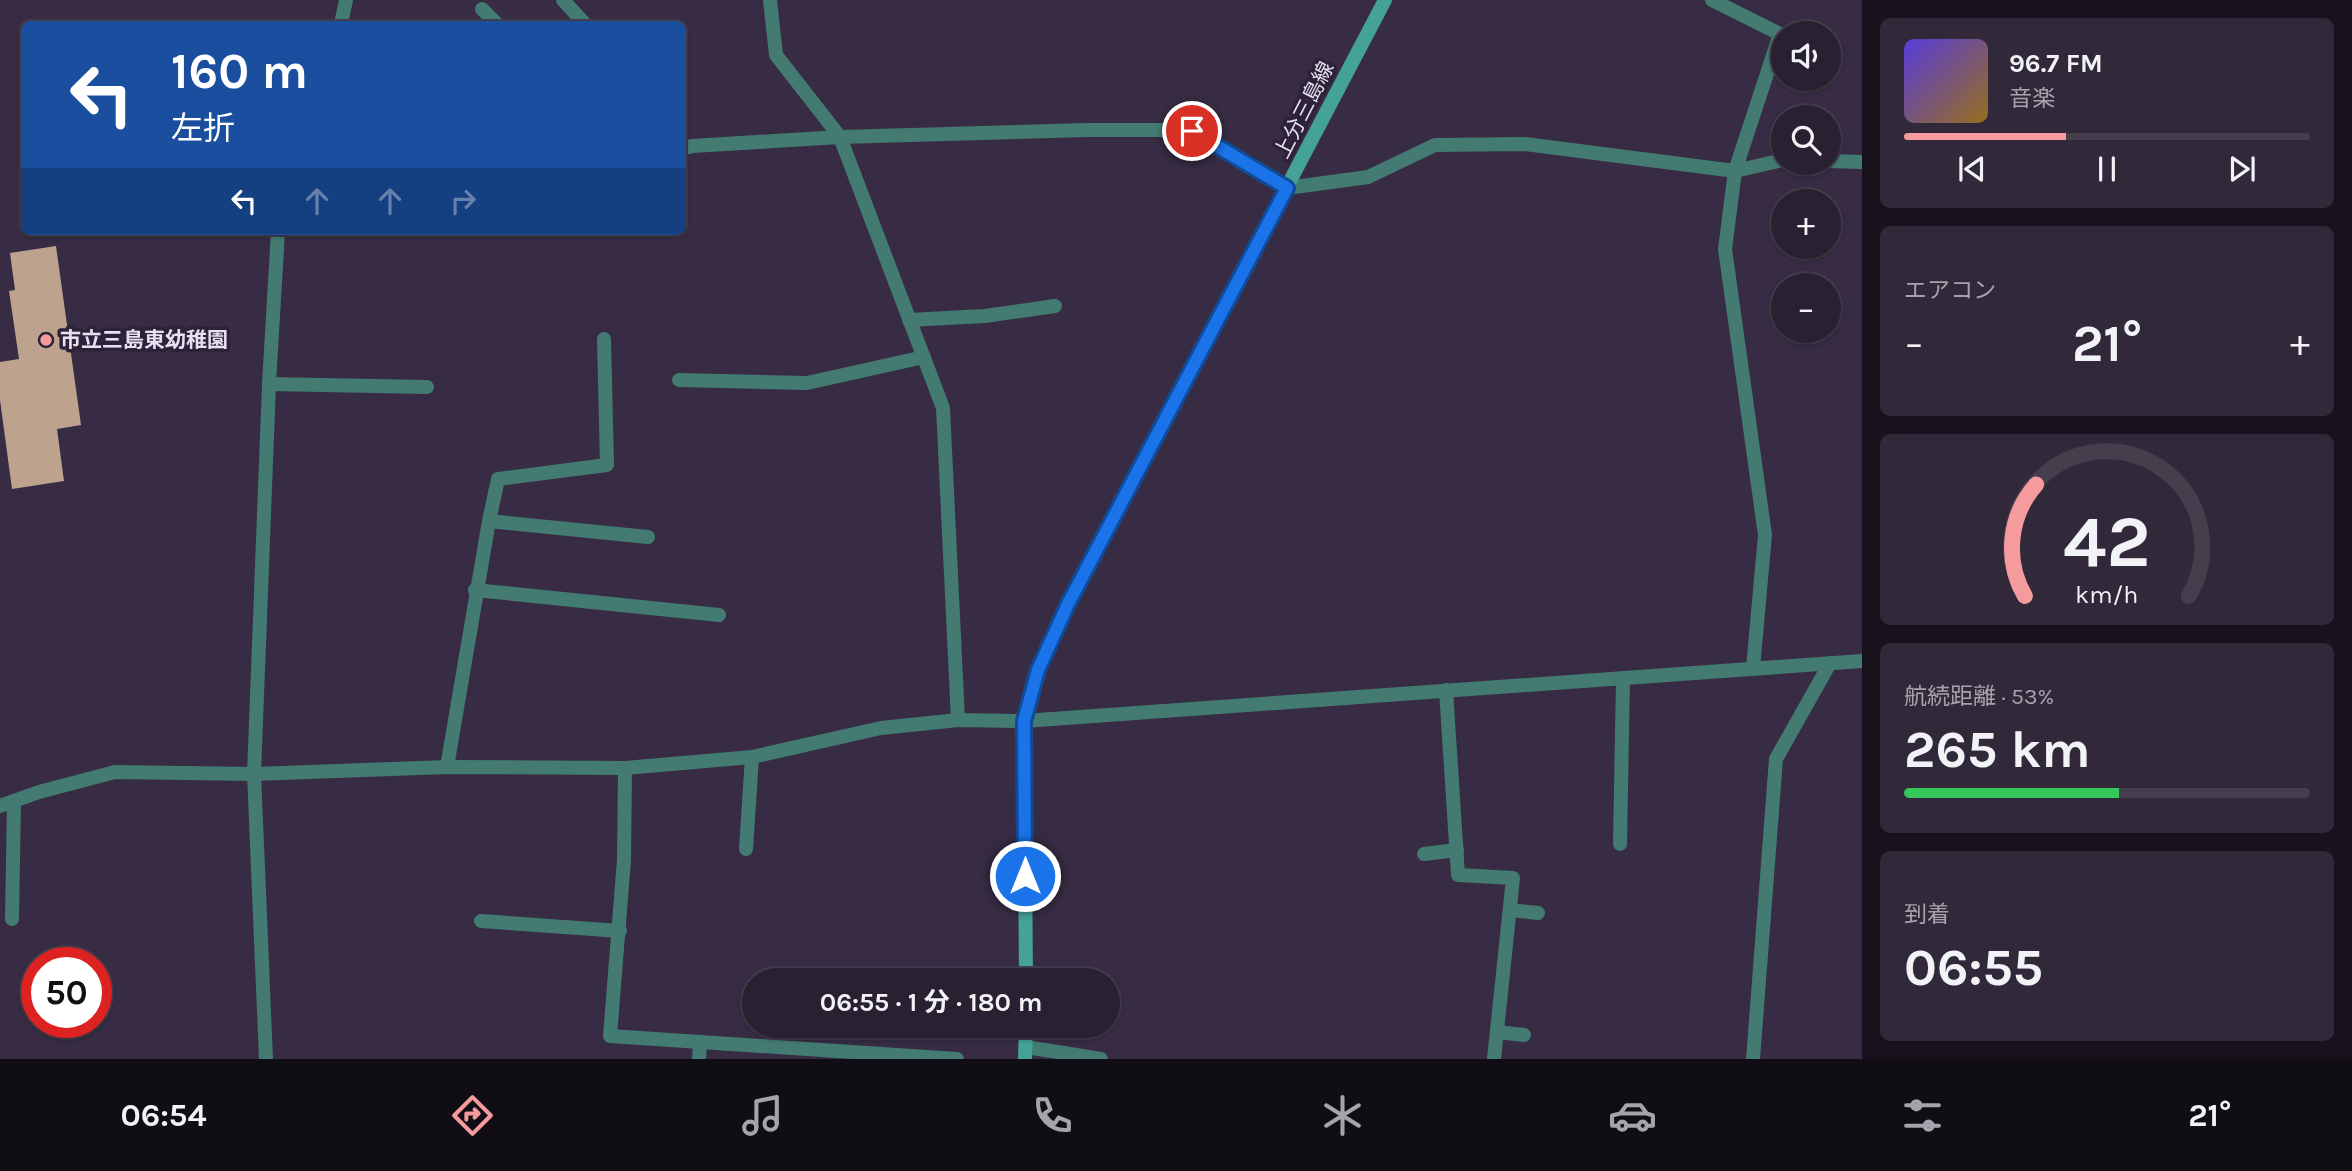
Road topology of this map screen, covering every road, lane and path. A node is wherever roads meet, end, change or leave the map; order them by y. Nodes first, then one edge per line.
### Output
1 (346, 0) edge
2 (563, 0) edge
3 (770, 0) edge
4 (1385, 0) edge
5 (1712, 0) edge
6 (482, 9) dead end
7 (342, 21) edge
8 (494, 21) edge
9 (581, 21) edge
10 (840, 137) junction
11 (686, 143) edge
12 (1841, 161) edge
13 (1862, 162) edge
14 (1771, 163) edge
15 (1735, 171) junction
16 (1287, 188) junction
17 (278, 235) edge
18 (1055, 306) dead end
19 (909, 320) junction
20 (604, 339) dead end
21 (924, 357) junction
22 (679, 380) dead end
23 (269, 384) junction
24 (427, 387) dead end
25 (489, 521) junction
26 (648, 537) dead end
27 (475, 590) junction
28 (719, 615) dead end
29 (1862, 661) edge
30 (1830, 663) junction
31 (1753, 668) junction
32 (1623, 678) junction
33 (1446, 690) junction
34 (958, 720) junction
35 (1024, 721) junction
36 (752, 757) junction
37 (447, 767) junction
38 (625, 768) junction
39 (254, 774) junction
40 (7, 804) edge
41 (1620, 844) dead end
42 (746, 849) dead end
43 (1457, 850) junction
44 (1424, 854) dead end
45 (1510, 910) junction
46 (1538, 913) dead end
47 (12, 919) dead end
48 (481, 920) dead end
49 (620, 931) junction
50 (1026, 968) edge
51 (1497, 1032) junction
52 (1524, 1035) dead end
53 (700, 1044) junction
54 (1026, 1053) edge
55 (266, 1059) edge
56 (699, 1059) edge
57 (957, 1059) edge
58 (1101, 1059) edge
59 (1494, 1059) edge
60 (1754, 1059) edge

1 - 7 street
2 - 9 street
3 - 10 street
4 - 16 main road, 上分三島線
5 - 15 street
6 - 8 street
10 - 11 street
10 - 16 street
10 - 19 street
12 - 13 street
14 - 15 street
15 - 16 street
15 - 31 street
16 - 35 main road, 上分三島線
17 - 23 street
18 - 19 street
19 - 21 street
20 - 25 street
21 - 22 street
21 - 34 street
23 - 24 street
23 - 39 street
25 - 26 street
25 - 27 street
27 - 28 street
27 - 37 street
29 - 30 street
30 - 31 street
30 - 60 street
31 - 32 street
32 - 33 street
32 - 41 street
33 - 35 street
33 - 43 street
34 - 35 street
34 - 36 street
35 - 50 main road, 上分三島線
36 - 38 street
36 - 42 street
37 - 38 street
37 - 39 street
38 - 49 street
39 - 40 street
39 - 55 street
40 - 47 street
43 - 44 street
43 - 45 street
45 - 46 street
45 - 51 street
48 - 49 street
49 - 53 street
51 - 52 street
51 - 59 street
53 - 56 street
53 - 57 street
54 - 58 street

